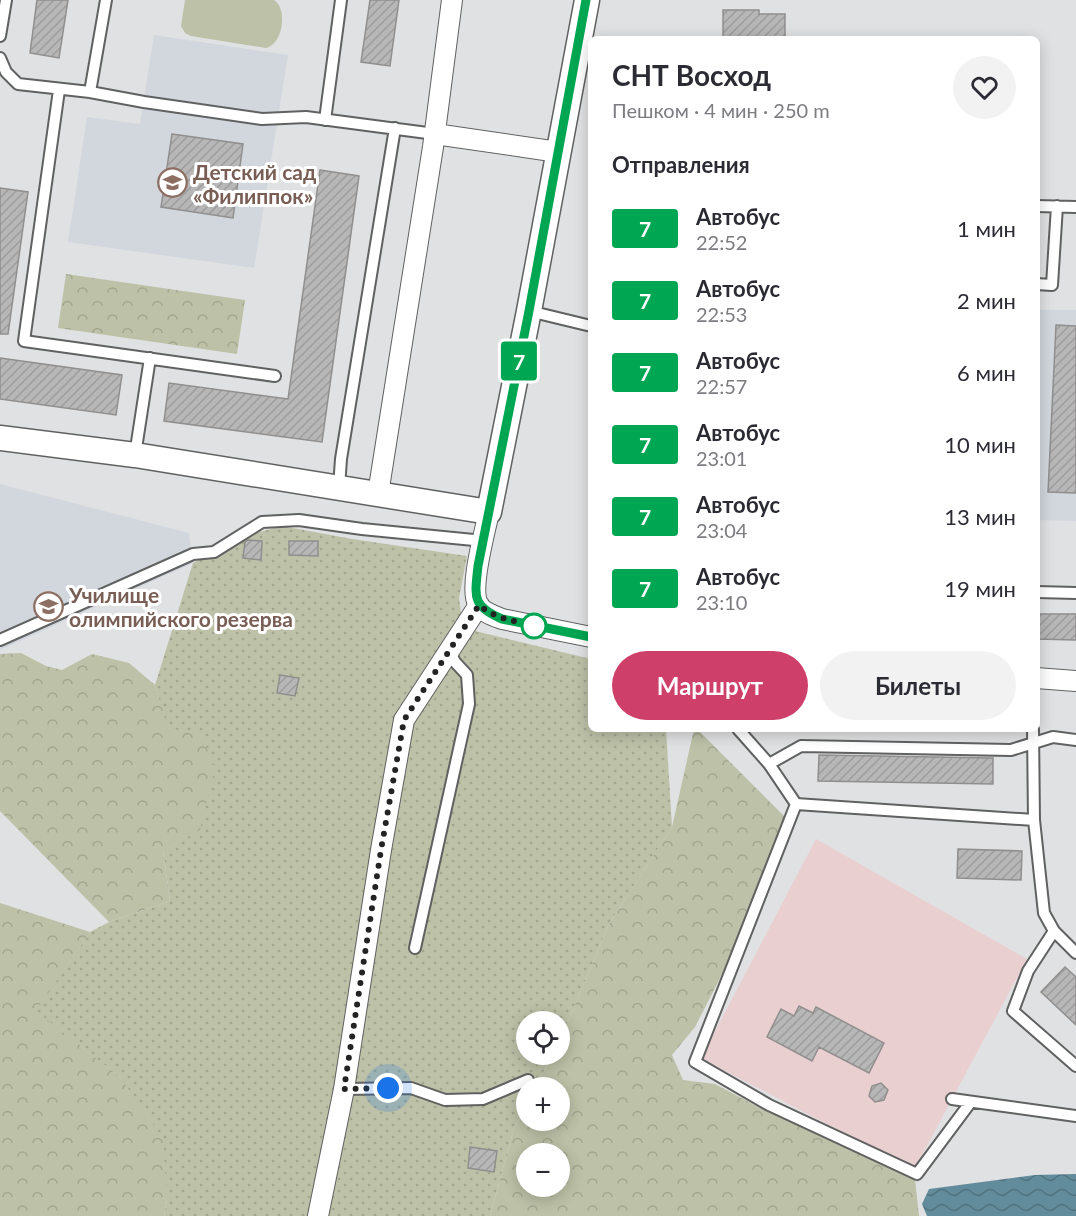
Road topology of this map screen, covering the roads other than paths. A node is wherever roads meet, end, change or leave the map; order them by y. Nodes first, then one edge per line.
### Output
1 (6, 0) edge
2 (106, 0) edge
3 (341, 0) edge
4 (452, 0) edge
5 (586, 0) edge
6 (0, 36) edge
7 (0, 58) edge
8 (59, 90) junction
9 (90, 92) junction
10 (325, 120) junction
11 (395, 128) junction
12 (435, 134) junction
13 (558, 152) junction
14 (1040, 206) edge
15 (1057, 206) junction
16 (1076, 207) edge
17 (1040, 284) edge
18 (529, 311) junction
19 (588, 325) edge
20 (150, 358) junction
21 (274, 376) dead end
22 (0, 438) edge
23 (135, 455) junction
24 (339, 487) junction
25 (378, 494) junction
26 (489, 512) junction
27 (484, 541) junction
28 (1040, 592) edge
29 (1076, 593) edge
30 (479, 605) junction
31 (588, 636) edge
32 (0, 640) edge
33 (449, 651) junction
34 (1040, 678) edge
35 (1076, 681) edge
36 (741, 732) edge
37 (1033, 732) edge
38 (1076, 740) edge
39 (1033, 742) junction
40 (769, 764) junction
41 (796, 804) junction
42 (1034, 820) junction
43 (1054, 931) junction
44 (416, 948) dead end
45 (1076, 953) edge
46 (1076, 1066) edge
47 (516, 1085) edge
48 (344, 1089) junction
49 (952, 1099) dead end
50 (969, 1103) junction
51 (1076, 1116) edge
52 (318, 1216) edge

1 - 6 lane
2 - 9 lane
3 - 10 lane
4 - 12 street
5 - 13 street
7 - 8 lane
8 - 9 lane
8 - 20 lane
9 - 10 lane
10 - 11 lane
11 - 12 lane
11 - 24 lane
12 - 13 street
12 - 25 street
13 - 18 street
14 - 15 lane
15 - 16 lane
15 - 17 lane
18 - 19 lane
18 - 26 street
20 - 21 lane
20 - 23 lane
22 - 23 street
23 - 24 street
24 - 25 street
25 - 26 street
26 - 27 street
27 - 30 street
27 - 32 lane
28 - 29 lane
30 - 31 street
30 - 33 street
33 - 44 lane
33 - 48 street
34 - 35 street
36 - 40 lane
37 - 39 lane
38 - 39 lane
39 - 40 lane
39 - 42 lane
40 - 41 lane
41 - 42 lane
41 - 50 lane
42 - 43 lane
43 - 45 lane
43 - 46 lane
47 - 48 lane
48 - 52 street
49 - 50 lane
50 - 51 lane

